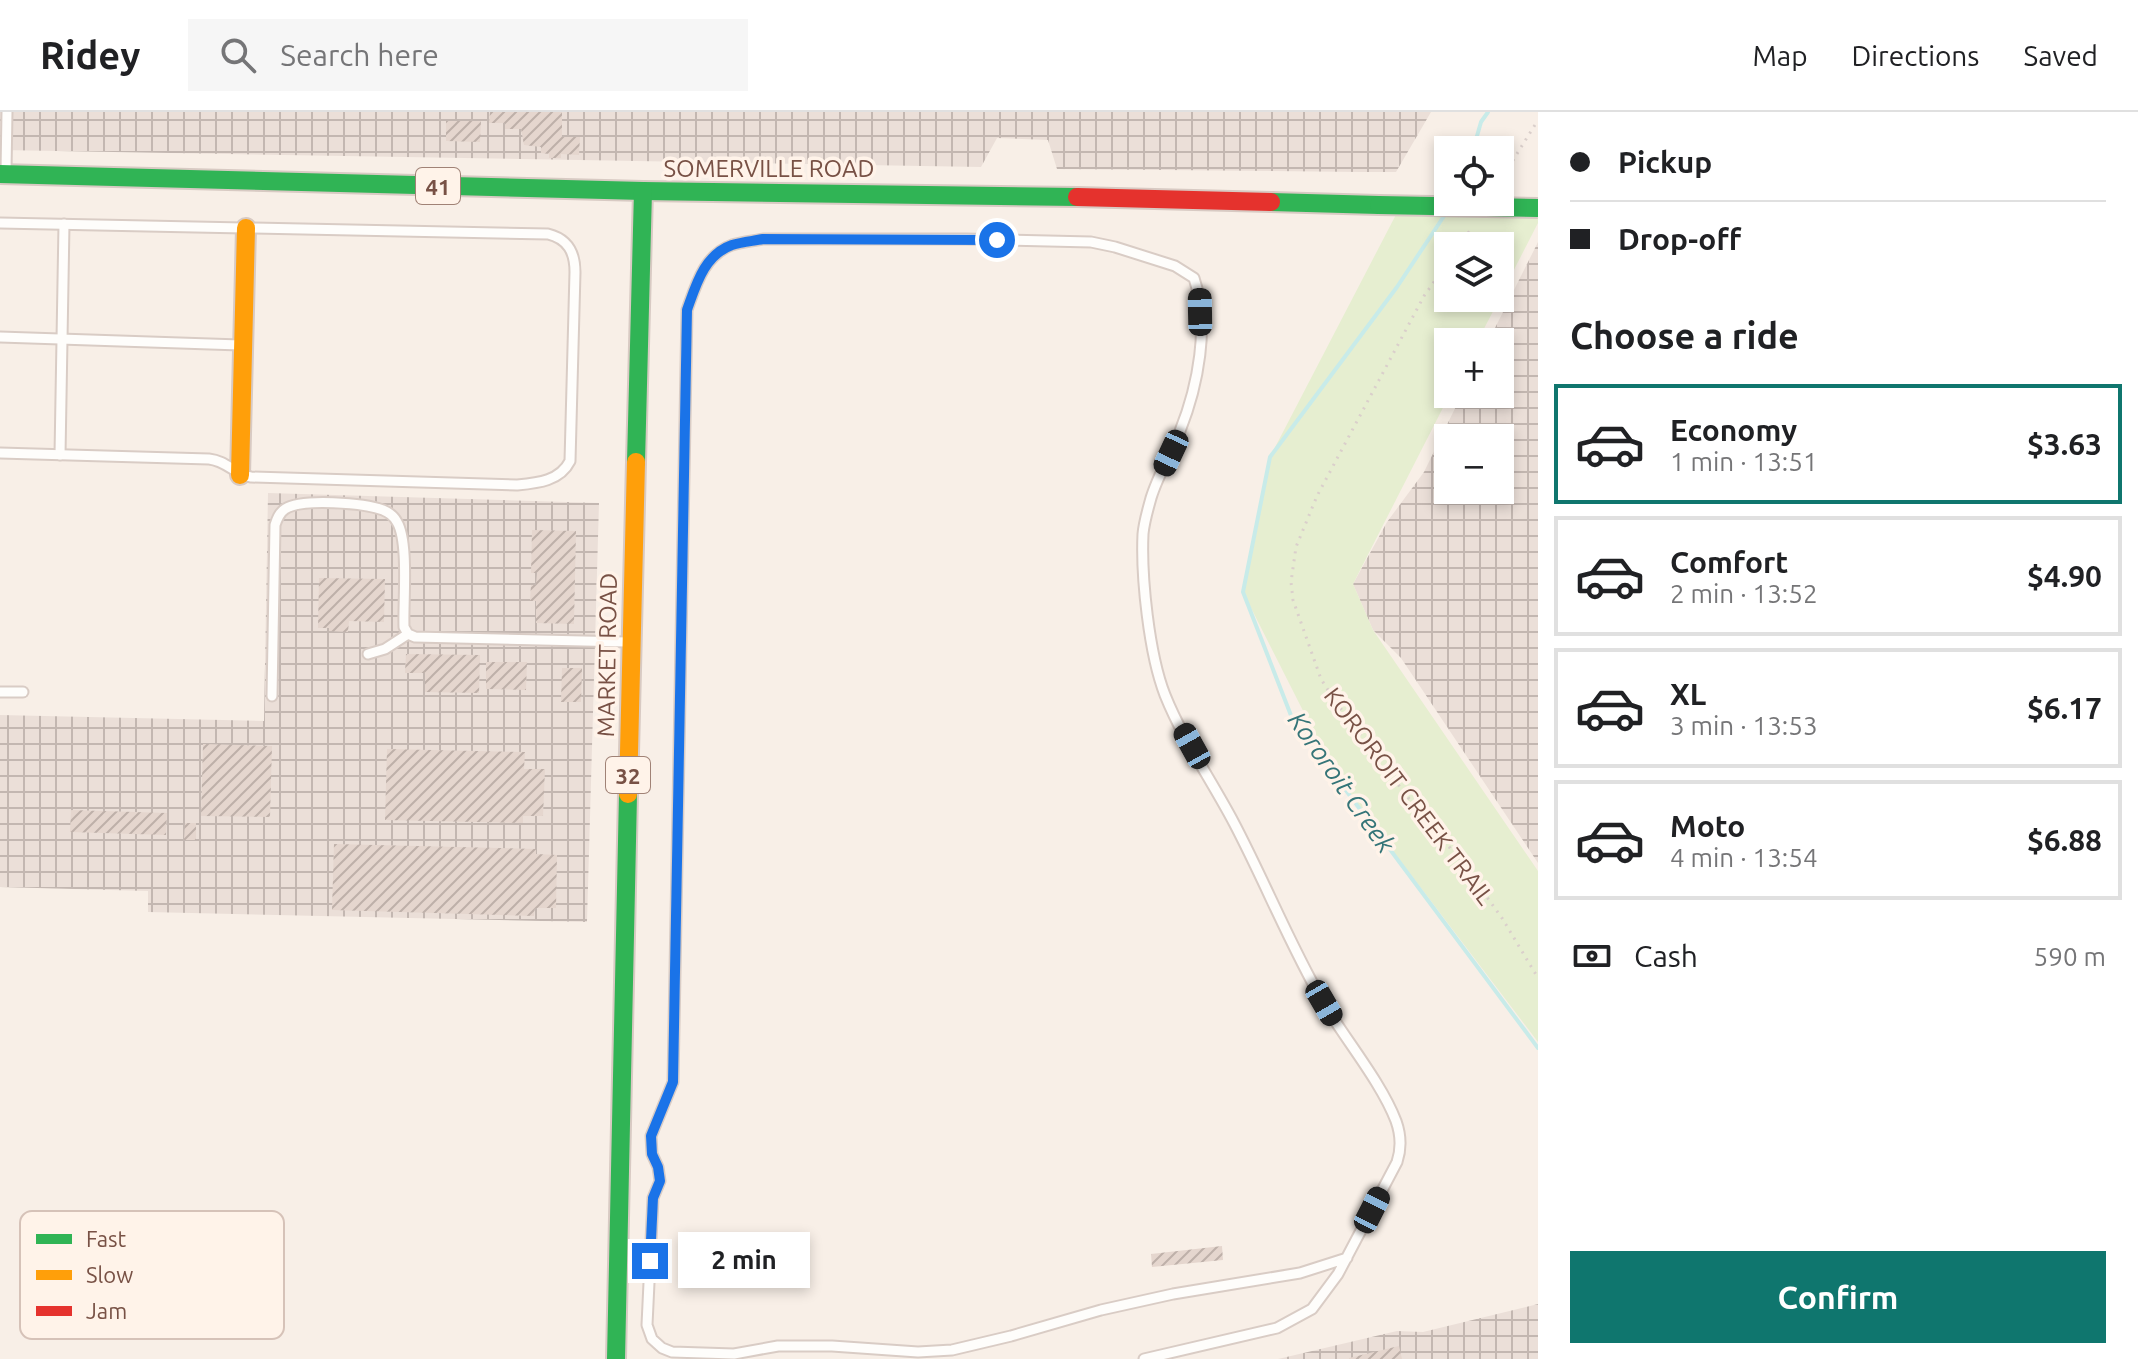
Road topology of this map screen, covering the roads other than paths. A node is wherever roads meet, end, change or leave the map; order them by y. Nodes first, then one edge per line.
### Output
1 (7, 112) edge
2 (3, 174) edge
3 (643, 191) junction
4 (1538, 208) edge
5 (0, 223) edge
6 (64, 224) junction
7 (246, 228) junction
8 (0, 337) edge
9 (62, 339) junction
10 (243, 346) junction
11 (0, 453) edge
12 (60, 455) junction
13 (240, 475) junction
14 (408, 634) junction
15 (631, 642) junction
16 (368, 654) dead end
17 (0, 692) edge
18 (23, 692) dead end
19 (272, 696) dead end
20 (1347, 1258) junction
21 (616, 1359) edge
22 (1144, 1359) edge

1 - 2 lane
2 - 3 main road, SOMERVILLE ROAD / 41
3 - 4 main road, SOMERVILLE ROAD, bridge
3 - 15 main road, MARKET ROAD / 32
5 - 6 lane
6 - 7 lane
6 - 9 lane
7 - 10 main road
7 - 13 lane
8 - 9 lane
9 - 10 lane
9 - 12 lane
10 - 13 main road
11 - 12 lane
12 - 13 lane
14 - 15 lane
14 - 16 lane
14 - 19 lane
15 - 21 main road, MARKET ROAD / 32
17 - 18 lane
20 - 20 lane
20 - 22 lane

